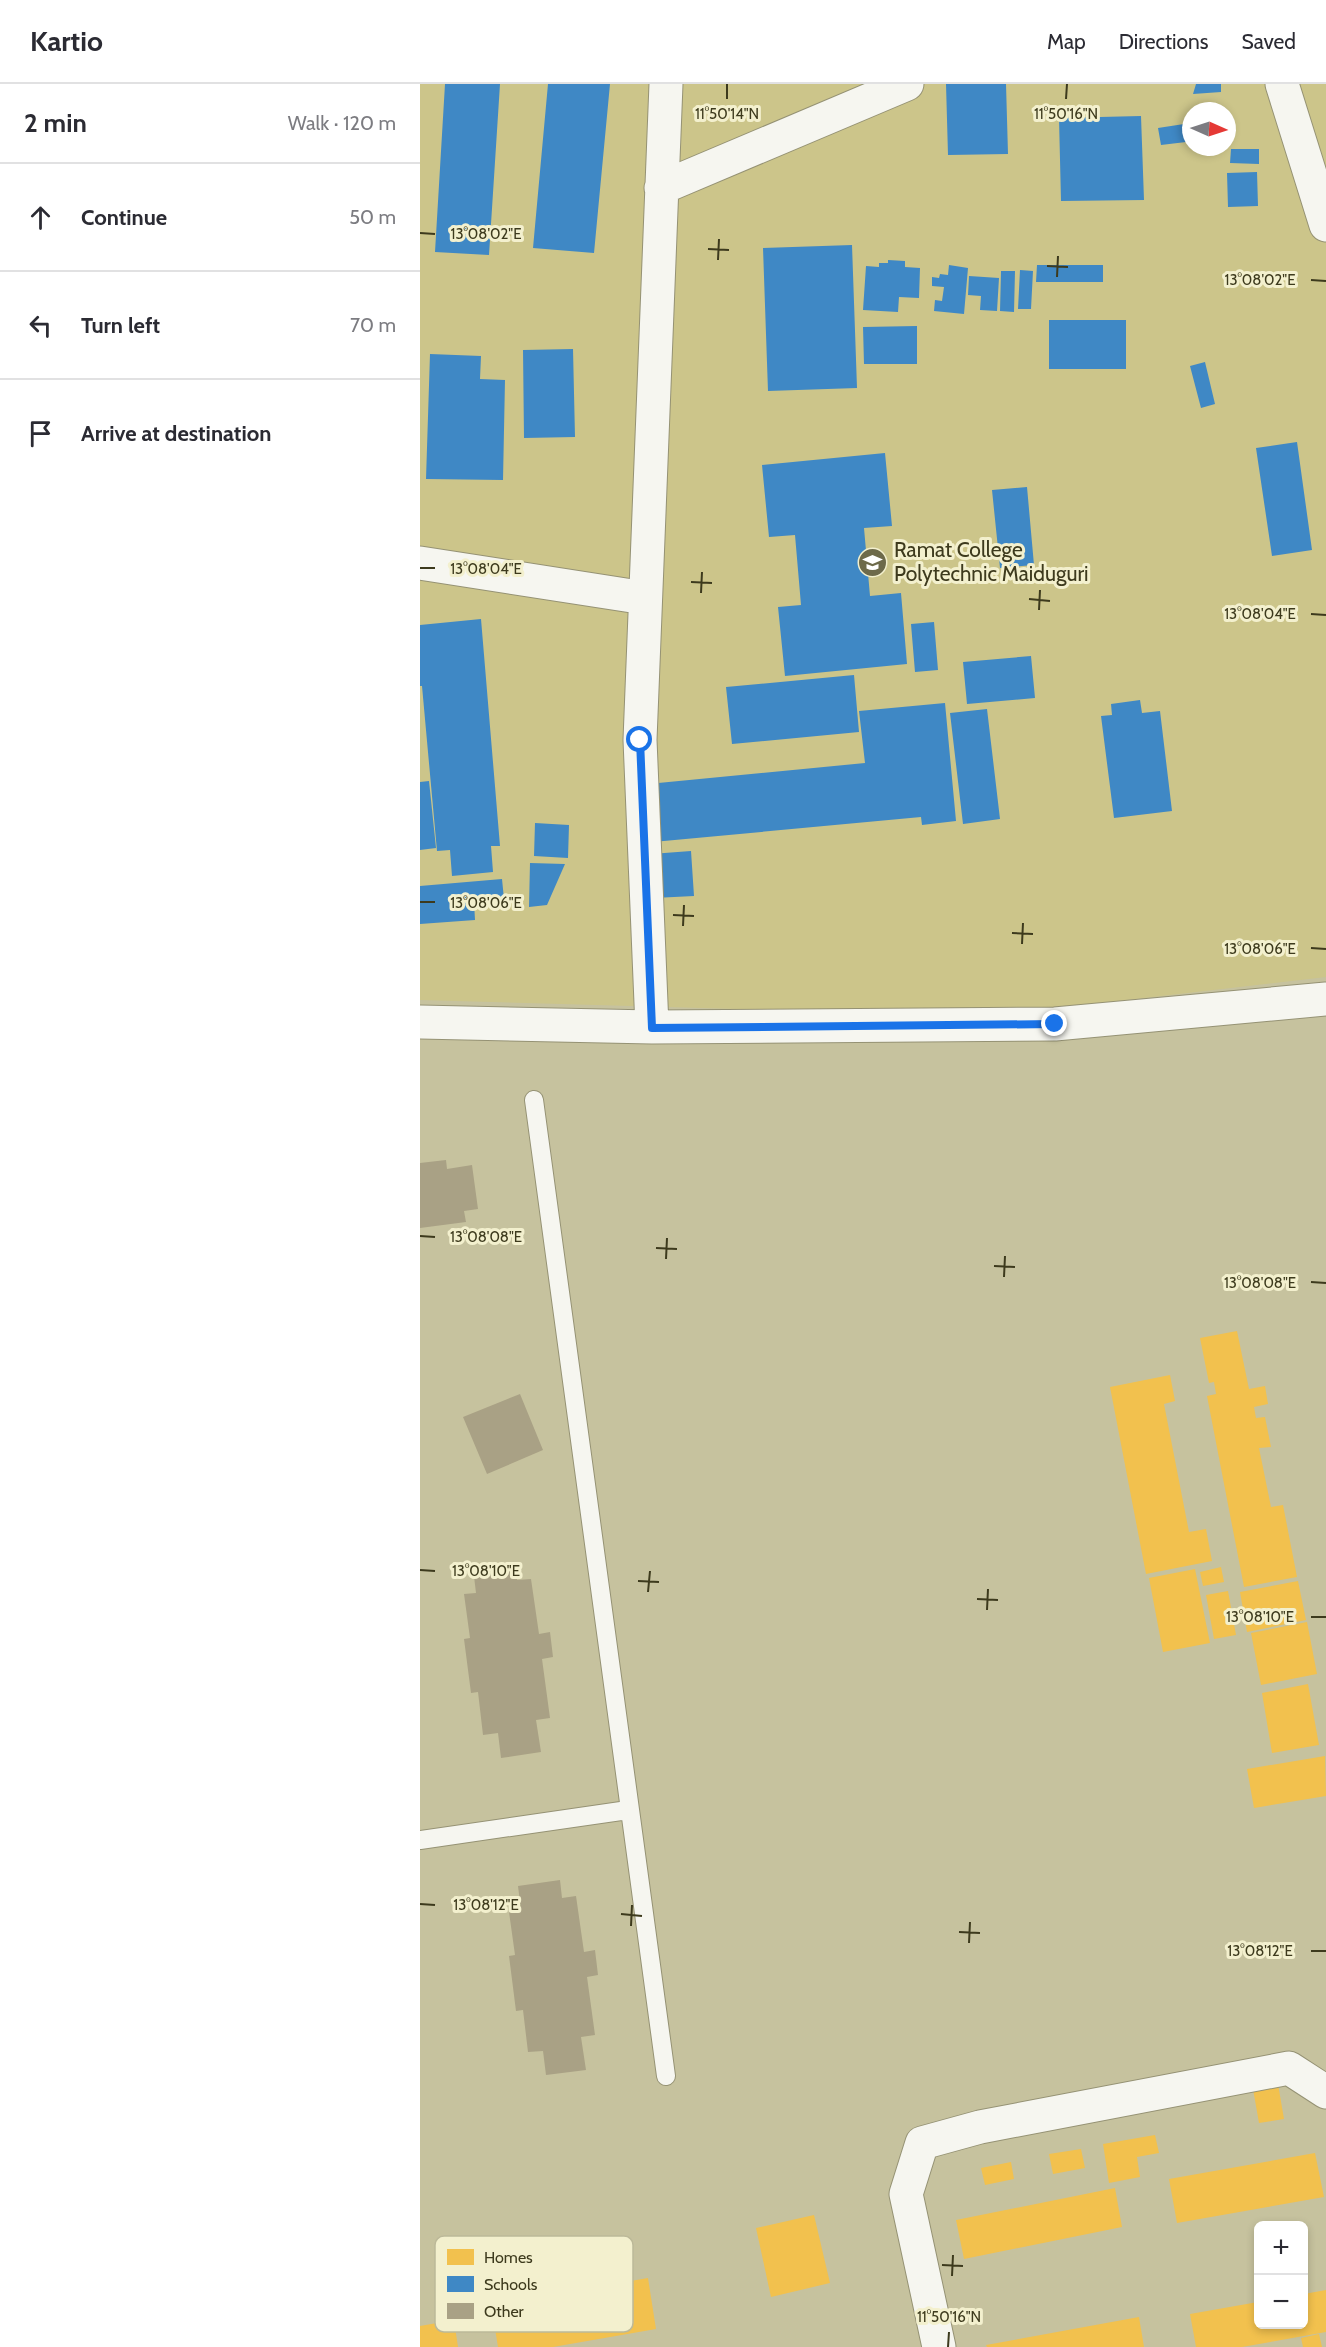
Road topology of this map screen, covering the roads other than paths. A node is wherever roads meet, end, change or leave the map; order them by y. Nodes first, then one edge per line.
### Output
1 (666, 84) edge
2 (907, 84) edge
3 (1281, 84) edge
4 (661, 188) junction
5 (1326, 225) edge
6 (420, 563) edge
7 (645, 598) junction
8 (1326, 999) edge
9 (420, 1022) edge
10 (652, 1028) junction
11 (534, 1100) dead end
12 (628, 1810) junction
13 (420, 1840) edge
14 (666, 2076) dead end
15 (1326, 2092) edge
16 (939, 2347) edge

1 - 4 street
2 - 4 street
3 - 5 street
4 - 7 street
6 - 7 street
7 - 10 street
8 - 10 street
9 - 10 street
11 - 12 lane
12 - 13 lane
12 - 14 lane
15 - 16 street

